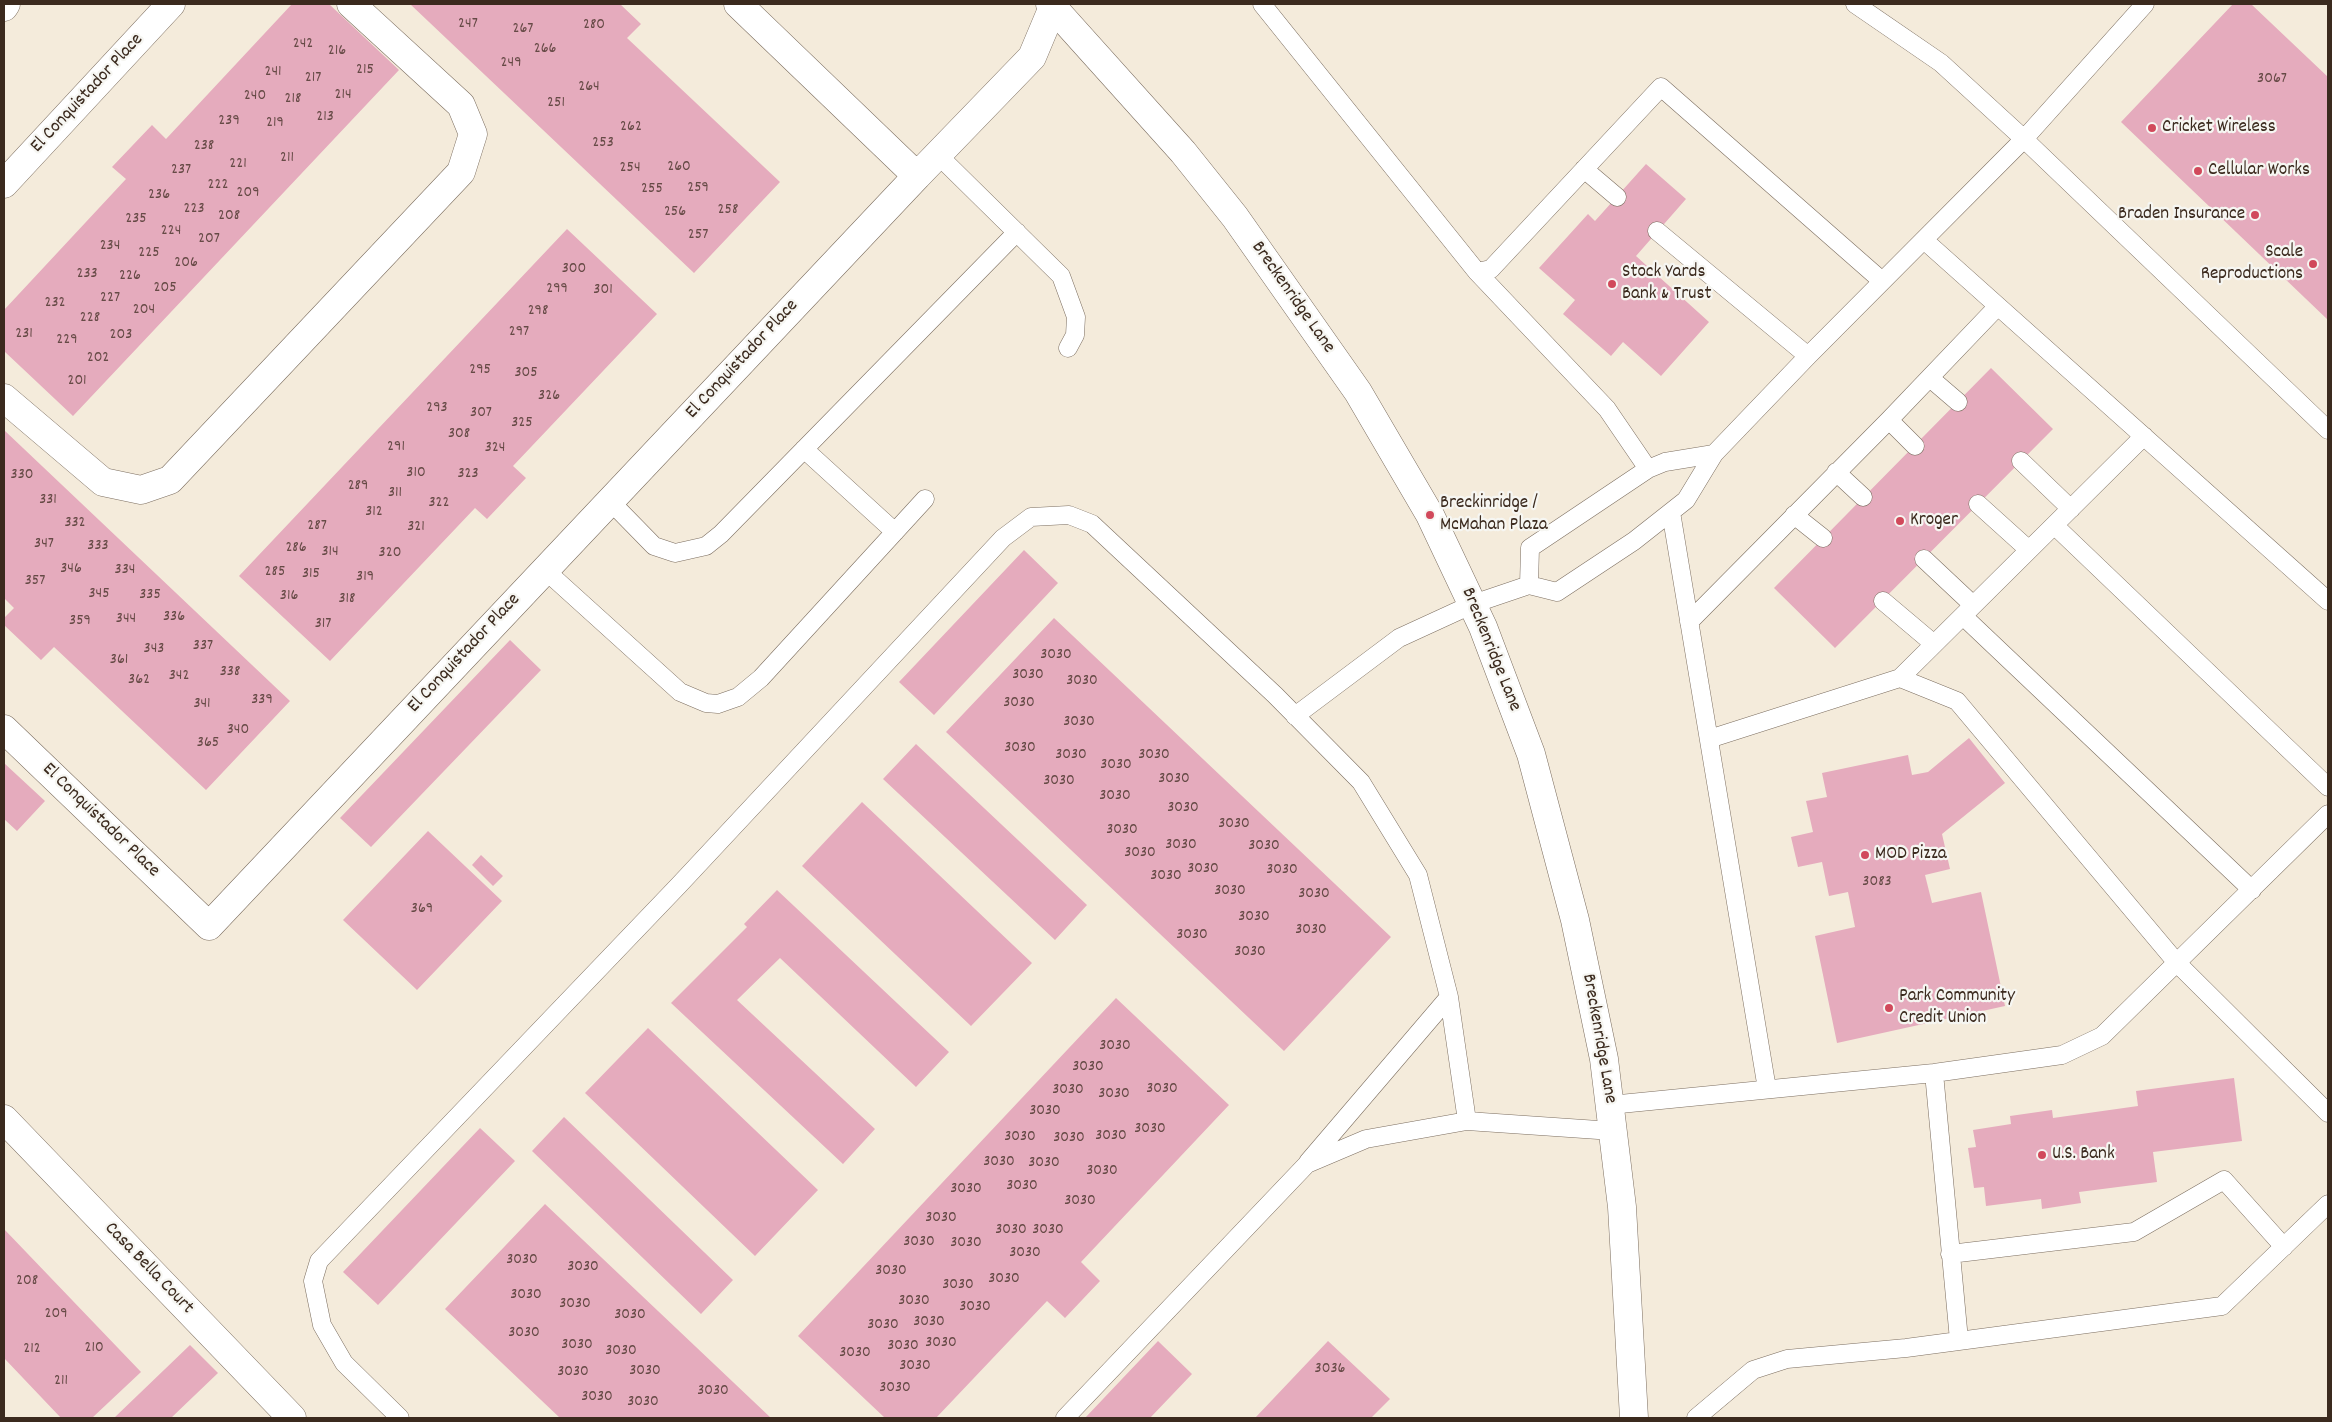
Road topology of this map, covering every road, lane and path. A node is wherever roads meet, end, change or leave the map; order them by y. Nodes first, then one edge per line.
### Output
1 (6, 4) edge
2 (171, 4) edge
3 (351, 4) edge
4 (738, 4) edge
5 (1262, 4) edge
6 (1855, 4) edge
7 (2145, 4) edge
8 (1053, 5) edge
9 (4, 7) edge
10 (2024, 139) junction
11 (938, 155) junction
12 (1584, 169) junction
13 (917, 176) junction
14 (4, 184) edge
15 (1617, 197) dead end
16 (1657, 231) dead end
17 (1017, 232) junction
18 (1924, 240) junction
19 (1477, 272) junction
20 (1882, 281) junction
21 (1998, 306) junction
22 (1068, 348) dead end
23 (1808, 356) junction
24 (1930, 378) junction
25 (4, 398) edge
26 (1958, 402) dead end
27 (1889, 420) junction
28 (2328, 430) edge
29 (2144, 436) junction
30 (1914, 446) dead end
31 (804, 449) junction
32 (1714, 454) junction
33 (2021, 461) dead end
34 (1648, 469) junction
35 (1836, 472) junction
36 (1863, 497) dead end
37 (925, 499) dead end
38 (610, 501) junction
39 (1978, 504) dead end
40 (2071, 509) junction
41 (1671, 512) junction
42 (1794, 514) junction
43 (2054, 525) junction
44 (895, 532) junction
45 (1823, 538) dead end
46 (2028, 550) junction
47 (1924, 559) dead end
48 (545, 570) junction
49 (1529, 585) junction
50 (1883, 601) dead end
51 (2328, 601) edge
52 (1473, 604) junction
53 (1968, 610) junction
54 (1689, 622) junction
55 (1934, 644) junction
56 (1900, 678) junction
57 (1295, 716) junction
58 (4, 729) edge
59 (1709, 739) junction
60 (2328, 787) edge
61 (2328, 814) edge
62 (2252, 890) junction
63 (2177, 963) junction
64 (1450, 997) junction
65 (1934, 1073) junction
66 (1767, 1089) junction
67 (2328, 1112) edge
68 (1611, 1118) junction
69 (4, 1119) edge
70 (1467, 1122) junction
71 (1306, 1164) junction
72 (2328, 1204) edge
73 (2284, 1247) junction
74 (1950, 1254) junction
75 (1959, 1340) junction
76 (292, 1418) edge
77 (400, 1418) edge
78 (1065, 1418) edge
79 (1634, 1418) edge
80 (1696, 1418) edge

1 - 9 street
2 - 14 street, El Conquistador Place
3 - 25 street
4 - 13 street
5 - 19 lane
6 - 10 lane
7 - 10 lane
8 - 11 street, El Conquistador Place
8 - 52 street, Breckenridge Lane
10 - 18 lane
10 - 28 lane
11 - 13 street, El Conquistador Place
11 - 17 lane
12 - 15 lane
12 - 19 lane
12 - 20 lane
13 - 38 street, El Conquistador Place
16 - 23 lane
17 - 22 lane
17 - 31 lane
18 - 20 lane
18 - 21 lane
19 - 34 lane
20 - 23 lane
21 - 24 lane
21 - 29 lane
23 - 32 lane
24 - 26 lane
24 - 27 lane
27 - 30 lane
27 - 35 lane
29 - 40 lane
29 - 51 lane
31 - 38 lane
31 - 44 lane
32 - 34 lane
32 - 41 lane
33 - 40 lane
34 - 49 lane
35 - 36 lane
35 - 42 lane
37 - 44 lane
38 - 48 street, El Conquistador Place
39 - 46 lane
40 - 43 lane
41 - 49 lane
41 - 54 lane
42 - 45 lane
42 - 54 lane
43 - 46 lane
43 - 60 lane
44 - 48 lane
46 - 53 lane
47 - 53 lane
48 - 58 street, El Conquistador Place
49 - 52 lane
50 - 55 lane
52 - 57 lane
52 - 68 street, Breckenridge Lane
53 - 55 lane
53 - 62 lane
54 - 59 lane
55 - 56 lane
56 - 59 lane
56 - 63 lane
57 - 64 lane
57 - 77 lane
59 - 66 lane
61 - 62 lane
62 - 63 lane
63 - 65 lane
63 - 67 lane
64 - 70 lane
64 - 71 lane
65 - 66 lane
65 - 74 lane
66 - 68 lane
68 - 70 lane
68 - 79 street, Breckenridge Lane
69 - 76 street, Casa Bella Court
70 - 71 lane
71 - 78 lane
72 - 73 lane
73 - 74 lane
73 - 75 lane
74 - 75 lane
75 - 80 lane

